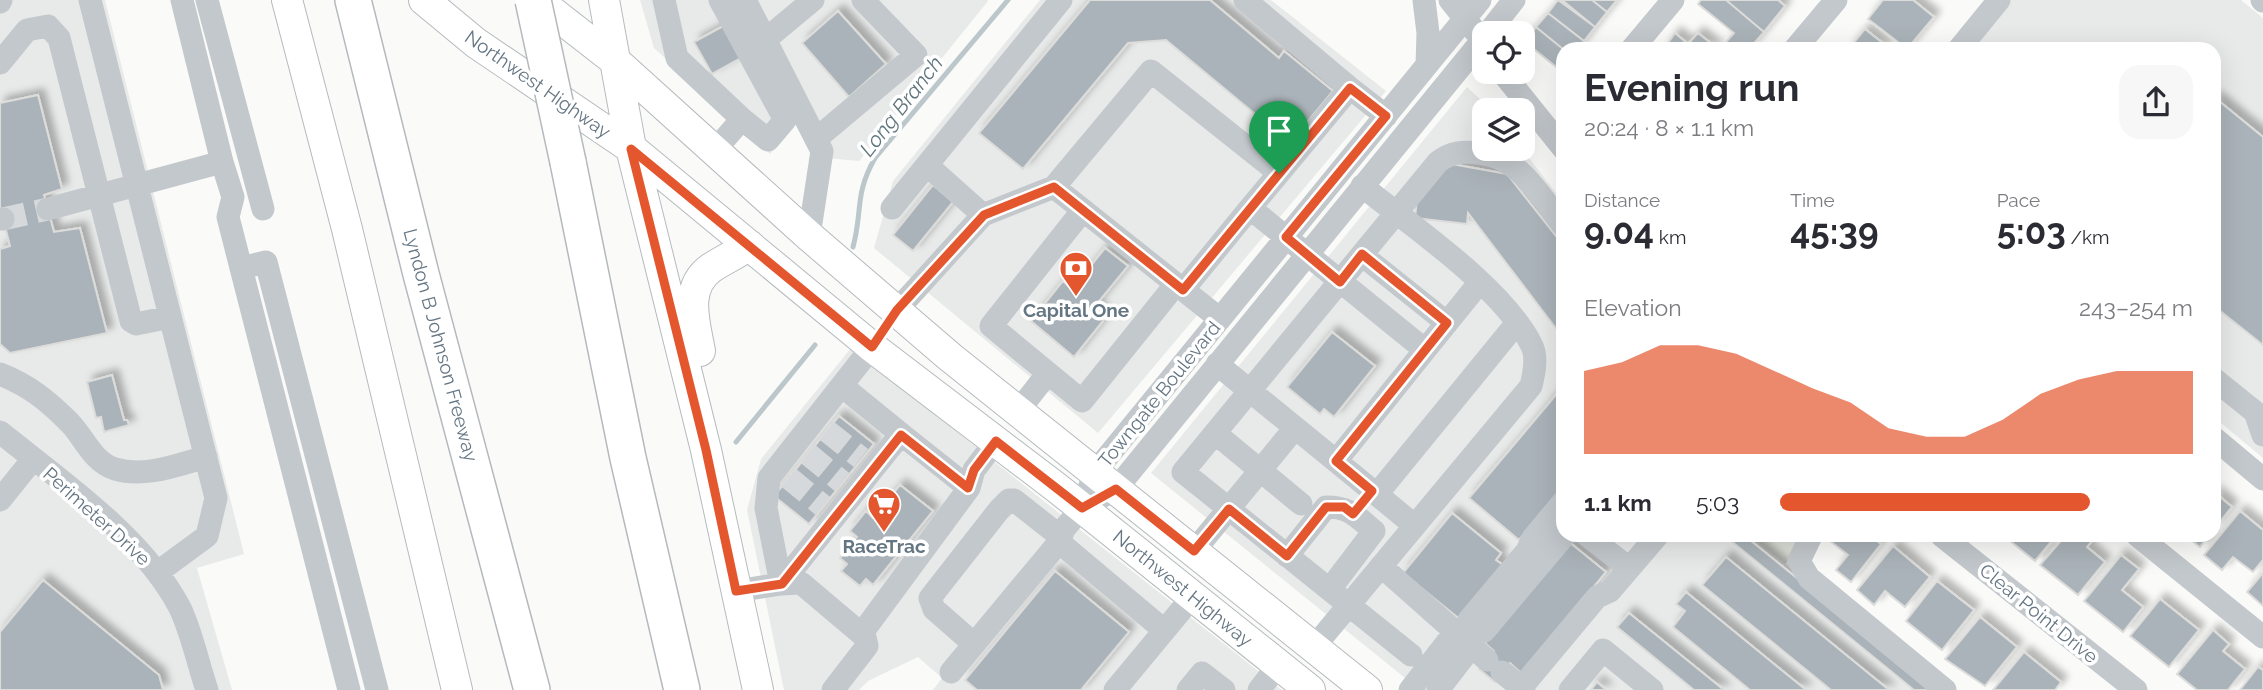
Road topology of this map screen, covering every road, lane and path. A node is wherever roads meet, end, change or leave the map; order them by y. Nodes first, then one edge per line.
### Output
1 (90, 0) edge
2 (181, 0) edge
3 (207, 0) edge
4 (287, 0) edge
5 (353, 0) edge
6 (424, 0) edge
7 (535, 0) edge
8 (604, 0) edge
9 (664, 0) edge
10 (720, 0) edge
11 (745, 0) edge
12 (813, 0) edge
13 (863, 0) edge
14 (1061, 0) edge
15 (1245, 0) edge
16 (1423, 0) edge
17 (1450, 0) edge
18 (1480, 0) edge
19 (1514, 0) edge
20 (1673, 0) edge
21 (1836, 0) edge
22 (1999, 0) edge
23 (1465, 18) junction
24 (1498, 21) edge
25 (1472, 26) edge
26 (765, 40) junction
27 (1638, 42) edge
28 (1801, 42) edge
29 (1965, 42) edge
30 (1472, 54) edge
31 (614, 60) junction
32 (0, 63) edge
33 (1427, 65) junction
34 (1512, 84) edge
35 (1350, 88) junction
36 (792, 113) junction
37 (1386, 116) junction
38 (742, 119) junction
39 (1556, 134) edge
40 (816, 139) junction
41 (631, 149) junction
42 (715, 150) junction
43 (222, 162) junction
44 (927, 165) junction
45 (1279, 173) junction
46 (137, 185) junction
47 (1054, 187) junction
48 (1362, 187) junction
49 (97, 195) junction
50 (892, 208) dead end
51 (1250, 208) junction
52 (48, 209) tunnel mouth
53 (263, 209) dead end
54 (1083, 209) junction
55 (1395, 213) junction
56 (984, 215) junction
57 (1556, 216) edge
58 (809, 236) junction
59 (1286, 237) junction
60 (749, 245) junction
61 (1307, 254) junction
62 (1362, 254) junction
63 (241, 268) junction
64 (1340, 282) junction
65 (1480, 282) junction
66 (1180, 287) junction
67 (897, 310) junction
68 (170, 317) junction
69 (1220, 319) junction
70 (1447, 323) junction
71 (1516, 324) junction
72 (872, 347) junction
73 (1425, 350) junction
74 (1217, 364) junction
75 (0, 373) edge
76 (1048, 373) junction
77 (2221, 385) edge
78 (842, 386) junction
79 (1250, 391) junction
80 (1019, 410) junction
81 (1295, 428) junction
82 (0, 432) edge
83 (1215, 433) junction
84 (901, 435) junction
85 (2263, 435) edge
86 (996, 441) junction
87 (2221, 443) edge
88 (706, 450) junction
89 (206, 457) junction
90 (33, 459) junction
91 (1336, 461) junction
92 (2259, 468) edge
93 (1261, 470) junction
94 (1105, 480) junction
95 (968, 488) junction
96 (1374, 493) junction
97 (0, 499) edge
98 (1301, 504) dead end
99 (1082, 508) junction
100 (1229, 509) junction
101 (1556, 510) edge
102 (1353, 514) junction
103 (1414, 525) junction
104 (1060, 539) junction
105 (1559, 542) edge
106 (1596, 542) edge
107 (1652, 542) edge
108 (1808, 542) edge
109 (1950, 542) edge
110 (2145, 542) edge
111 (1194, 551) junction
112 (1287, 556) junction
113 (1381, 566) junction
114 (1629, 568) junction
115 (158, 572) junction
116 (782, 584) junction
117 (1330, 589) junction
118 (736, 591) junction
119 (1193, 596) junction
120 (1350, 605) junction
121 (1169, 625) junction
122 (2263, 637) edge
123 (1464, 638) junction
124 (974, 643) junction
125 (862, 644) junction
126 (1314, 647) junction
127 (1411, 655) dead end
128 (1279, 664) junction
129 (951, 672) dead end
130 (1523, 689) edge
131 (207, 690) edge
132 (349, 690) edge
133 (377, 690) edge
134 (457, 690) edge
135 (532, 690) edge
136 (682, 690) edge
137 (758, 690) edge
138 (833, 690) edge
139 (1115, 690) edge
140 (1188, 690) edge
141 (1224, 690) edge
142 (1259, 690) edge
143 (1310, 690) edge
144 (1367, 690) edge
145 (1410, 690) edge
146 (1438, 690) edge
147 (1570, 690) edge
148 (1653, 690) edge
149 (1945, 690) edge
150 (2136, 690) edge

1 - 46 street
2 - 43 street
3 - 53 street
4 - 134 main road
5 - 135 highway, Lyndon B Johnson Freeway
6 - 41 main road, Northwest Highway
7 - 31 main road, Northwest Highway
7 - 136 highway, bridge
8 - 31 main road
9 - 38 street
10 - 36 street
11 - 26 street
12 - 26 street
13 - 40 street
14 - 44 street
15 - 35 street
16 - 33 street
17 - 23 street
18 - 23 street, Towngate Boulevard
19 - 24 street, Towngate Boulevard
20 - 27 street
21 - 28 street
22 - 29 street
23 - 25 street
23 - 33 street, Towngate Boulevard
26 - 36 street
30 - 48 street, Towngate Boulevard
31 - 41 main road
31 - 42 main road, Northwest Highway
32 - 49 street
33 - 37 street, Towngate Boulevard
34 - 39 street
35 - 37 street
35 - 45 street
36 - 38 street
36 - 40 street
37 - 59 street, Towngate Boulevard
38 - 42 street
40 - 58 street
41 - 60 main road, Northwest Highway
41 - 88 main road
42 - 58 main road, Northwest Highway
43 - 46 street
43 - 63 street
44 - 50 street
44 - 56 street
45 - 47 street
45 - 51 street
46 - 49 street
46 - 68 street
47 - 54 street
47 - 56 street
48 - 55 street
48 - 61 street, Towngate Boulevard
49 - 52 street
49 - 68 street
51 - 59 street
51 - 66 street
54 - 66 street
54 - 76 street
55 - 57 street
55 - 62 street
55 - 65 street
56 - 67 street
58 - 67 main road, Northwest Highway
59 - 61 street
59 - 69 street, Towngate Boulevard
60 - 72 main road, Northwest Highway
60 - 88 main road
61 - 64 street
61 - 74 street, Towngate Boulevard
62 - 64 street
62 - 70 street
63 - 132 street
63 - 133 street
64 - 73 street
64 - 79 street
65 - 70 street
65 - 71 street
66 - 69 street
66 - 76 street
67 - 72 main road
67 - 80 main road, Northwest Highway
68 - 89 street
69 - 94 street, Towngate Boulevard
70 - 73 street
71 - 96 street
71 - 103 street
72 - 78 street
72 - 86 main road, Northwest Highway
73 - 91 street
74 - 79 street
74 - 94 street, Towngate Boulevard
75 - 89 street
76 - 80 street
77 - 85 street
78 - 84 street
78 - 116 street
79 - 81 street
79 - 83 street
80 - 94 main road, Northwest Highway
81 - 91 street
81 - 93 street
82 - 90 street, Perimeter Drive
83 - 93 street
83 - 100 street
84 - 95 street
84 - 116 street
86 - 95 street
86 - 99 main road, Northwest Highway
87 - 92 street
88 - 118 main road
89 - 115 street
90 - 97 street
90 - 115 street, Perimeter Drive
91 - 96 street
93 - 98 street
93 - 100 street
94 - 99 street, Towngate Boulevard
94 - 111 main road, Northwest Highway
95 - 125 street
96 - 102 street
96 - 103 street
99 - 104 street, Towngate Boulevard
99 - 119 main road, Northwest Highway
100 - 111 street
100 - 112 street
101 - 123 street
102 - 112 street
102 - 117 street
103 - 113 street
104 - 121 street
104 - 124 street, Towngate Boulevard
104 - 124 street
105 - 123 street
106 - 114 street
107 - 114 street
108 - 149 street
109 - 150 street, Clear Point Drive
110 - 122 street
111 - 126 main road, Northwest Highway
112 - 117 street
113 - 120 street
113 - 123 street
114 - 130 street
115 - 131 street, Perimeter Drive
116 - 118 street
116 - 125 street
117 - 120 street
118 - 137 main road
119 - 121 street
119 - 128 main road, Northwest Highway
120 - 126 street
120 - 127 street
121 - 139 street
123 - 130 street
123 - 145 street
123 - 146 street
124 - 129 street, Towngate Boulevard
125 - 138 street
126 - 144 main road, Northwest Highway
128 - 142 street
128 - 143 main road, Northwest Highway
140 - 141 street
147 - 148 street

